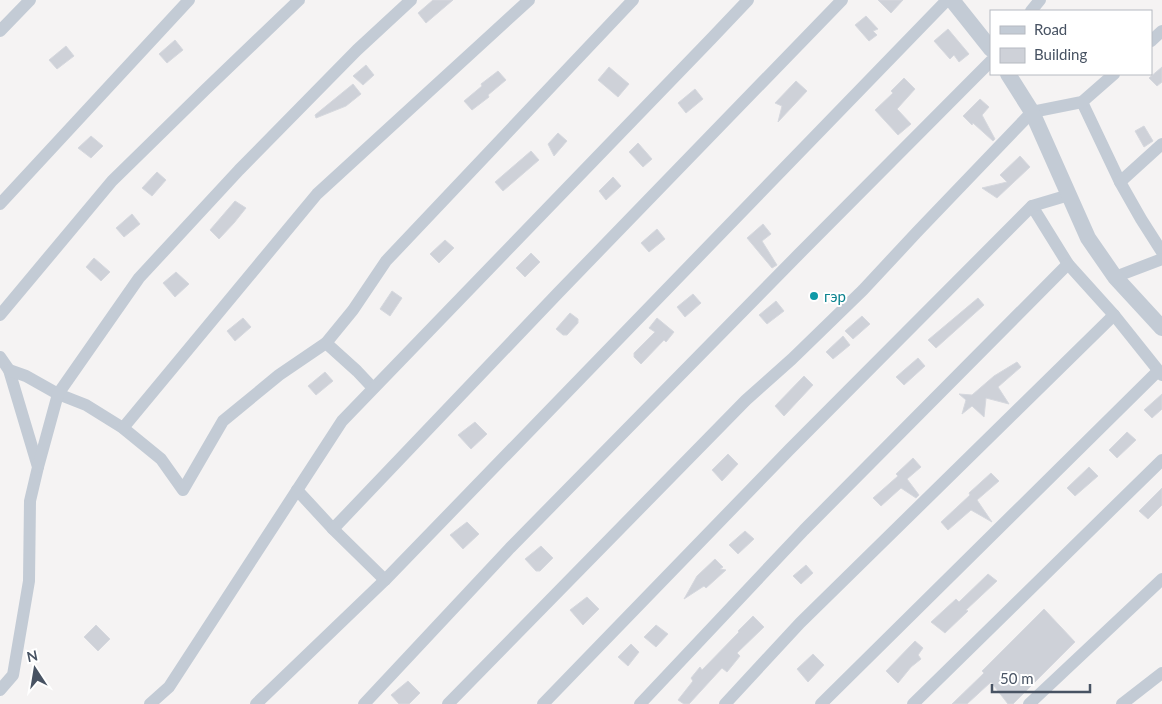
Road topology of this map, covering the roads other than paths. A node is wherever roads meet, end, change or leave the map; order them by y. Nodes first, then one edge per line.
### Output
1 (30, 0) edge
2 (189, 0) edge
3 (299, 0) edge
4 (411, 0) edge
5 (529, 0) edge
6 (633, 0) edge
7 (748, 0) edge
8 (842, 0) edge
9 (947, 0) edge
10 (952, 0) edge
11 (1040, 0) edge
12 (1032, 10) edge
13 (0, 31) edge
14 (1162, 31) edge
15 (1152, 40) edge
16 (990, 48) edge
17 (990, 63) edge
18 (1009, 75) edge
19 (1113, 75) edge
20 (1082, 102) junction
21 (1032, 112) junction
22 (1162, 144) edge
23 (1120, 182) junction
24 (1069, 195) junction
25 (0, 204) edge
26 (1032, 206) junction
27 (1162, 252) edge
28 (1162, 259) edge
29 (1068, 264) junction
30 (1115, 277) junction
31 (0, 315) edge
32 (1114, 315) junction
33 (1162, 328) edge
34 (326, 343) junction
35 (0, 357) edge
36 (9, 370) junction
37 (1160, 373) edge
38 (374, 388) junction
39 (58, 394) junction
40 (123, 428) junction
41 (1162, 460) edge
42 (38, 467) junction
43 (297, 490) junction
44 (333, 529) junction
45 (1162, 579) edge
46 (385, 580) junction
47 (1162, 674) edge
48 (0, 690) edge
49 (150, 704) edge
50 (256, 704) edge
51 (364, 704) edge
52 (448, 704) edge
53 (543, 704) edge
54 (640, 704) edge
55 (724, 704) edge
56 (821, 704) edge
57 (913, 704) edge
58 (1029, 704) edge
59 (1122, 704) edge

1 - 13 street
2 - 25 street
3 - 31 street
4 - 39 street
5 - 40 street
6 - 34 street
7 - 38 street
8 - 44 street
9 - 46 street
10 - 16 street
11 - 12 street
14 - 15 street
17 - 51 street
18 - 21 street
19 - 20 street
20 - 21 street
20 - 23 street
21 - 24 street
21 - 52 street
22 - 23 street
23 - 27 street
24 - 26 street
24 - 30 street
26 - 29 street
26 - 53 street
28 - 30 street
29 - 32 street
29 - 54 street
30 - 33 street
32 - 37 street
32 - 55 street
34 - 38 street
34 - 40 street
35 - 36 street
36 - 39 street
36 - 42 street
37 - 56 street
38 - 43 street
39 - 40 street
39 - 42 street
41 - 57 street
42 - 48 street
43 - 44 street
43 - 49 street
44 - 46 street
45 - 58 street
46 - 50 street
47 - 59 street

